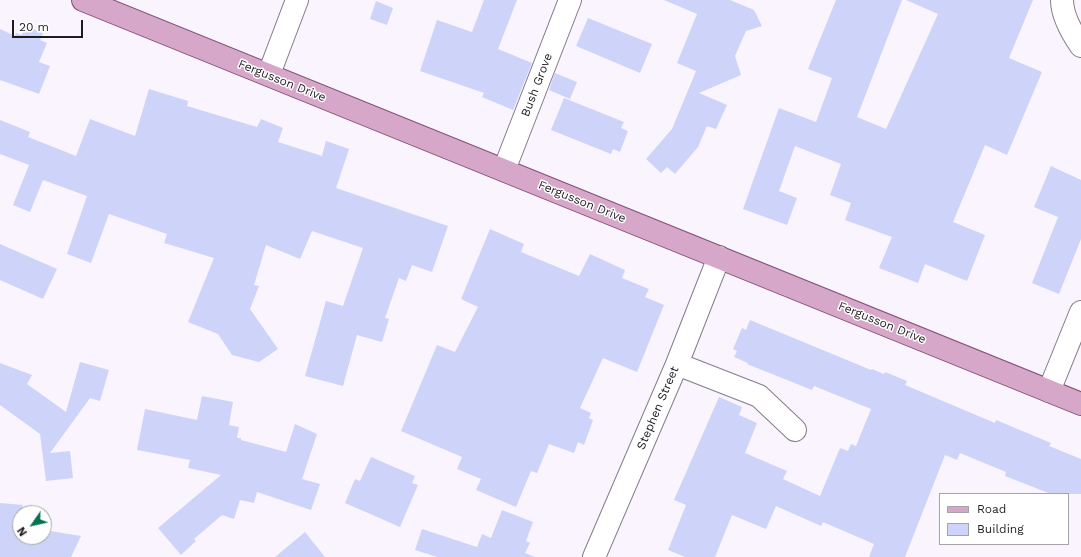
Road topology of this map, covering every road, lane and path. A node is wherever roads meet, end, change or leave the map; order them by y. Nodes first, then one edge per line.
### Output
1 (83, 0) edge
2 (297, 0) edge
3 (570, 0) edge
4 (1062, 0) edge
5 (1081, 46) edge
6 (269, 74) junction
7 (504, 170) junction
8 (718, 258) junction
9 (1081, 312) edge
10 (677, 364) junction
11 (1049, 391) junction
12 (1081, 404) edge
13 (795, 430) dead end
14 (594, 557) edge

1 - 6 main road, Fergusson Drive
2 - 6 street
3 - 7 street, Bush Grove
4 - 5 street
6 - 7 main road, Fergusson Drive
7 - 8 main road, Fergusson Drive
8 - 10 street, Stephen Street
8 - 11 main road, Fergusson Drive
9 - 11 street
10 - 13 street
10 - 14 street, Stephen Street
11 - 12 main road, Fergusson Drive

